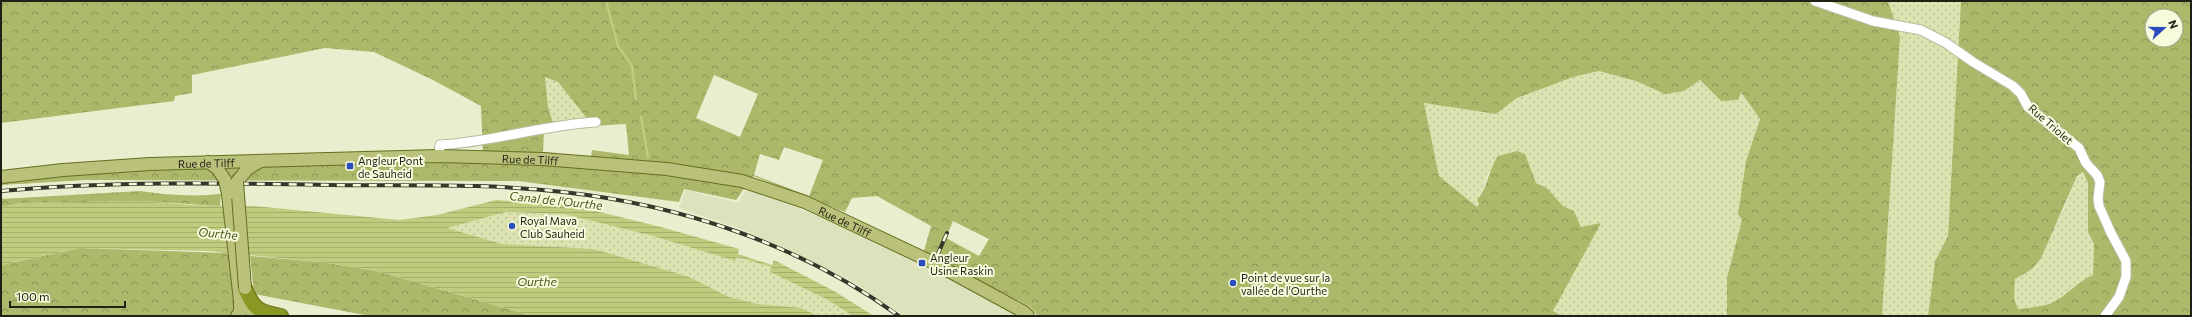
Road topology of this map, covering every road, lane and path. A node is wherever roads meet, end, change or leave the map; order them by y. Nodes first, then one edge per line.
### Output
1 (1815, 1) edge
2 (596, 122) dead end
3 (439, 156) junction
4 (260, 161) junction
5 (225, 170) junction
6 (1, 177) edge
7 (245, 288) junction
8 (245, 314) edge
9 (281, 316) edge
10 (1028, 316) edge
11 (2105, 316) edge

1 - 11 street, Rue Triolet
2 - 3 street
3 - 4 main road, Rue de Tilff
3 - 10 main road, Rue de Tilff
4 - 5 main road, Rue de Tilff
4 - 5 main road
5 - 6 main road, Rue de Tilff
5 - 7 main road, bridge
5 - 8 main road, bridge
7 - 8 main road
7 - 9 highway

